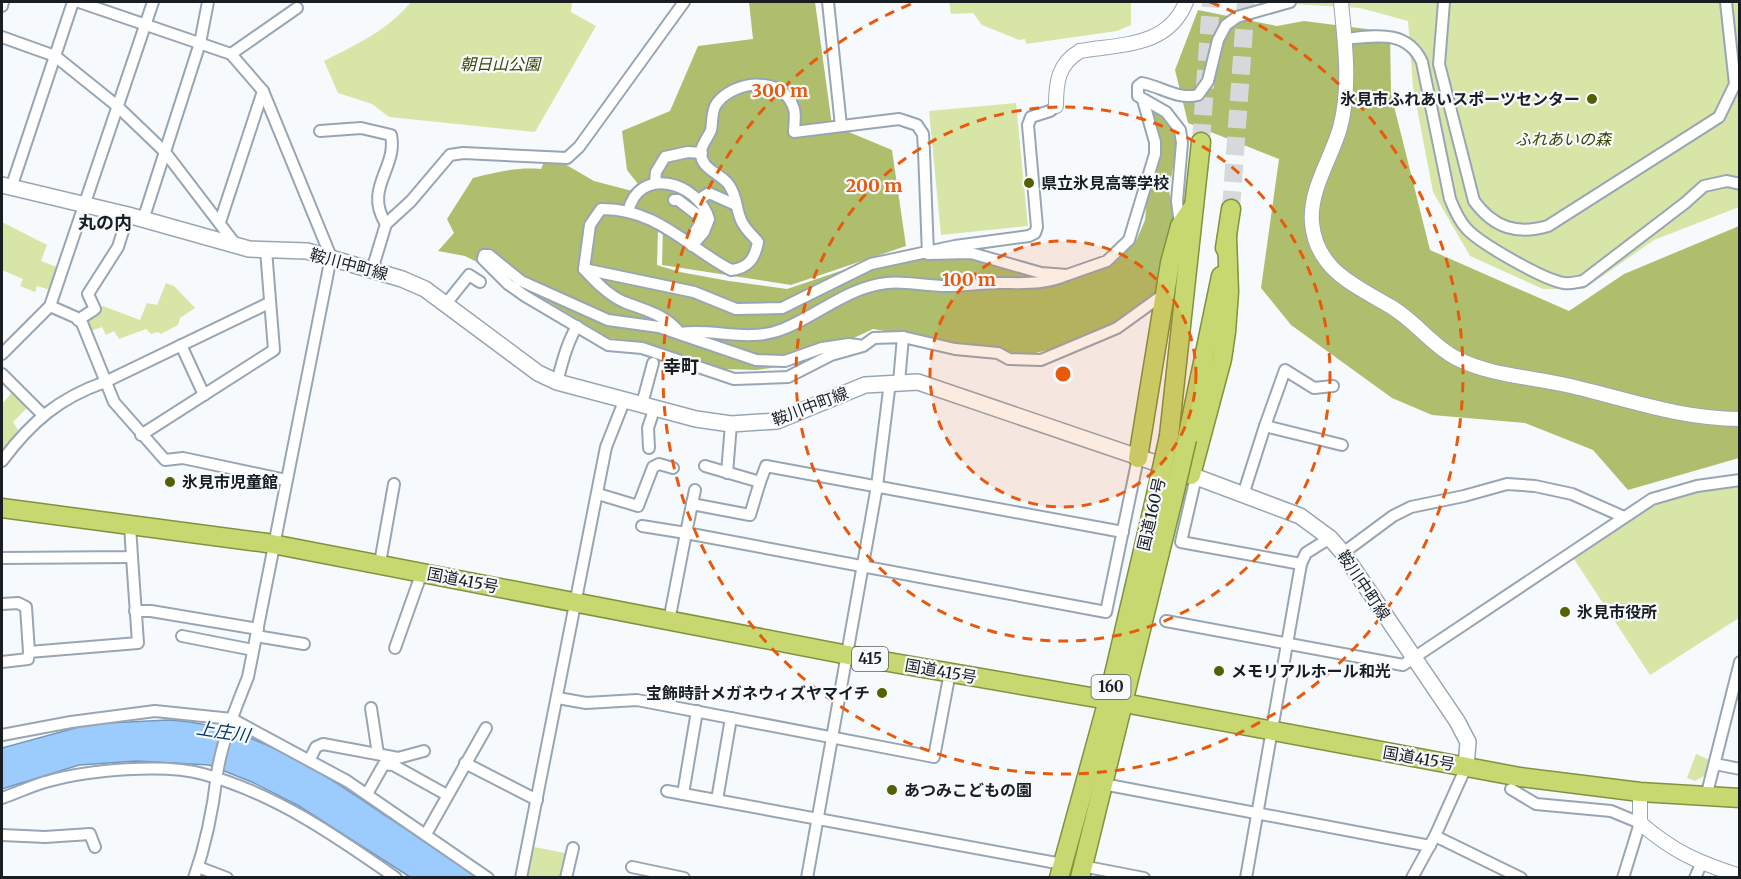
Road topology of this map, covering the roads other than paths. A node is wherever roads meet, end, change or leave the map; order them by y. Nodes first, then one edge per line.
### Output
1 (73, 2) edge
2 (79, 2) edge
3 (153, 2) edge
4 (208, 2) edge
5 (684, 2) edge
6 (828, 2) edge
7 (1186, 2) edge
8 (1290, 2) edge
9 (1341, 2) edge
10 (1444, 2) edge
11 (1726, 2) edge
12 (297, 8) dead end
13 (145, 24) junction
14 (2, 37) edge
15 (1344, 39) junction
16 (200, 43) junction
17 (231, 54) junction
18 (55, 56) junction
19 (263, 91) junction
20 (1143, 100) junction
21 (116, 105) junction
22 (1056, 106) joint
23 (841, 126) junction
24 (320, 130) dead end
25 (1201, 142) tunnel mouth
26 (165, 152) junction
27 (702, 153) junction
28 (656, 183) junction
29 (1740, 184) edge
30 (6, 186) edge
31 (674, 200) dead end
32 (698, 200) junction
33 (84, 204) junction
34 (736, 205) junction
35 (1193, 207) junction
36 (1231, 208) tunnel mouth
37 (628, 212) junction
38 (128, 215) junction
39 (143, 220) junction
40 (220, 222) junction
41 (386, 224) junction
42 (1180, 226) junction
43 (1227, 237) junction
44 (236, 245) junction
45 (690, 245) junction
46 (266, 250) junction
47 (928, 254) junction
48 (331, 257) junction
49 (584, 269) junction
50 (372, 270) junction
51 (1067, 275) junction
52 (480, 282) dead end
53 (1165, 294) junction
54 (269, 303) junction
55 (445, 305) junction
56 (50, 306) junction
57 (78, 320) junction
58 (577, 326) junction
59 (680, 333) junction
60 (903, 337) junction
61 (181, 345) junction
62 (863, 346) junction
63 (2, 354) edge
64 (653, 363) dead end
65 (2, 374) edge
66 (105, 382) junction
67 (556, 382) junction
68 (895, 382) junction
69 (1333, 386) dead end
70 (204, 395) junction
71 (625, 399) junction
72 (648, 406) junction
73 (42, 414) junction
74 (1740, 419) edge
75 (731, 424) junction
76 (1265, 426) junction
77 (141, 435) junction
78 (1178, 437) junction
79 (1342, 445) dead end
80 (649, 448) dead end
81 (1138, 458) junction
82 (2, 461) edge
83 (705, 466) dead end
84 (673, 468) dead end
85 (727, 473) junction
86 (1193, 476) junction
87 (286, 480) junction
88 (1740, 480) edge
89 (760, 482) junction
90 (394, 484) dead end
91 (877, 486) junction
92 (695, 490) dead end
93 (598, 494) junction
94 (1243, 495) junction
95 (692, 504) junction
96 (2, 508) edge
97 (1624, 517) junction
98 (130, 525) junction
99 (642, 526) dead end
100 (1123, 531) junction
101 (686, 533) junction
102 (1330, 538) junction
103 (273, 545) junction
104 (1343, 553) junction
105 (132, 557) junction
106 (2, 558) edge
107 (380, 563) junction
108 (1301, 564) junction
109 (863, 566) junction
110 (422, 572) junction
111 (577, 603) junction
112 (2, 604) edge
113 (135, 611) junction
114 (669, 621) junction
115 (1166, 621) dead end
116 (257, 633) junction
117 (182, 636) dead end
118 (1287, 643) junction
119 (304, 644) dead end
120 (394, 648) dead end
121 (254, 650) junction
122 (29, 652) junction
123 (848, 655) junction
124 (1413, 658) junction
125 (2, 662) edge
126 (1740, 662) edge
127 (950, 672) junction
128 (558, 698) junction
129 (1115, 701) junction
130 (371, 708) dead end
131 (698, 711) junction
132 (732, 718) junction
133 (232, 720) junction
134 (486, 729) dead end
135 (1270, 731) junction
136 (2, 735) edge
137 (833, 737) junction
138 (424, 751) dead end
139 (378, 754) junction
140 (310, 759) junction
141 (465, 763) junction
142 (1714, 764) junction
143 (1466, 766) junction
144 (1740, 769) edge
145 (217, 776) junction
146 (1103, 784) junction
147 (1511, 789) dead end
148 (668, 791) dead end
149 (1640, 792) junction
150 (367, 794) junction
151 (683, 794) junction
152 (447, 795) junction
153 (1706, 797) junction
154 (2, 798) edge
155 (1740, 798) edge
156 (537, 800) junction
157 (717, 800) junction
158 (1257, 813) junction
159 (818, 818) junction
160 (1640, 823) junction
161 (426, 834) junction
162 (2, 835) edge
163 (1435, 836) junction
164 (1430, 846) junction
165 (95, 847) dead end
166 (573, 848) dead end
167 (1702, 862) junction
168 (632, 867) dead end
169 (1061, 871) edge
170 (1081, 872) edge
171 (200, 873) edge
172 (1740, 876) edge
173 (227, 878) edge
174 (396, 878) edge
175 (488, 878) edge
176 (521, 878) edge
177 (566, 878) edge
178 (684, 878) edge
179 (807, 878) edge
180 (1144, 878) edge
181 (1246, 878) edge
182 (1412, 878) edge
183 (1521, 878) edge
184 (1623, 878) edge
185 (1695, 878) edge

1 - 18 street
2 - 13 street
3 - 13 street
4 - 16 street
5 - 41 street
6 - 23 street
7 - 22 street
8 - 20 street
9 - 15 street
10 - 11 street
12 - 17 street
13 - 16 street
13 - 21 street
14 - 18 street
15 - 29 street
15 - 74 street
16 - 17 street
16 - 26 street
17 - 19 street
18 - 21 street
18 - 30 street
19 - 40 street
19 - 48 street
20 - 42 street
20 - 51 street
21 - 26 street
21 - 33 street
22 - 47 street
23 - 27 street
23 - 47 street
24 - 41 street
25 - 35 highway, 国道160号 / 160
26 - 39 street
26 - 40 street
27 - 28 street
27 - 34 street
28 - 32 street
28 - 37 street
30 - 33 main road, 鞍川中町線
31 - 45 street
32 - 34 street
32 - 45 street
33 - 38 main road, 鞍川中町線
33 - 56 street
34 - 45 street
35 - 42 highway
35 - 78 highway, 国道160号 / 160
36 - 43 highway, 国道160号 / 160
37 - 45 street
37 - 49 street
38 - 39 main road, 鞍川中町線
38 - 57 street
39 - 44 main road, 鞍川中町線
40 - 44 street
41 - 50 street
42 - 53 highway
43 - 78 highway, 国道160号 / 160
43 - 86 highway
44 - 46 main road, 鞍川中町線
46 - 48 main road, 鞍川中町線
46 - 54 street
47 - 49 street
47 - 51 street
48 - 50 main road, 鞍川中町線
48 - 87 street
49 - 59 street
50 - 55 main road, 鞍川中町線
51 - 59 street
52 - 55 street
53 - 60 street
53 - 81 highway
54 - 61 street
54 - 70 street
55 - 67 main road, 鞍川中町線
56 - 57 street
56 - 63 street
57 - 66 street
58 - 59 street
58 - 62 street
58 - 67 street
59 - 62 street
60 - 62 street
60 - 68 street
61 - 66 street
61 - 70 street
64 - 72 street
65 - 73 street
66 - 73 street
66 - 77 street
67 - 71 main road, 鞍川中町線
68 - 75 main road, 鞍川中町線
68 - 81 main road, 鞍川中町線
68 - 91 street
69 - 76 street
70 - 77 street
71 - 72 main road, 鞍川中町線
71 - 93 street
72 - 75 main road, 鞍川中町線
72 - 80 street
73 - 82 street
75 - 85 street
76 - 79 street
76 - 94 street
77 - 87 street
78 - 129 highway, 国道160号 / 160, bridge
81 - 86 main road, 鞍川中町線
81 - 100 street
83 - 85 street
84 - 93 street
85 - 89 street
86 - 94 main road, 鞍川中町線
86 - 108 street
87 - 103 street
88 - 97 street
89 - 91 street
89 - 95 street
90 - 107 street
91 - 100 street
91 - 109 street
92 - 95 street
93 - 111 street
94 - 102 main road, 鞍川中町線
95 - 101 street
96 - 98 highway, 国道415号 / 415
97 - 104 street
97 - 124 street
98 - 103 highway, 国道415号 / 415
98 - 105 street
99 - 101 street
100 - 109 street
101 - 109 street
101 - 114 street
102 - 104 main road, 鞍川中町線
102 - 108 street
103 - 107 highway, 国道415号 / 415
103 - 116 street
104 - 124 main road, 鞍川中町線
105 - 106 street
105 - 113 street
107 - 110 highway, 国道415号 / 415
108 - 118 street
109 - 123 street
110 - 111 highway, 国道415号 / 415
110 - 120 street
111 - 114 highway, 国道415号 / 415
111 - 128 street
112 - 122 street
113 - 116 street
113 - 122 street
114 - 123 highway, 国道415号 / 415
115 - 118 street
116 - 119 street
116 - 121 street
117 - 121 street
118 - 124 street
118 - 135 street
121 - 133 street
122 - 125 street
123 - 127 highway, 国道415号 / 415
123 - 137 street
124 - 143 main road, 鞍川中町線
126 - 142 street
127 - 129 highway, 国道415号 / 415
127 - 137 street
128 - 131 street
128 - 156 street
129 - 135 highway, 国道415号 / 415
129 - 146 highway, 国道160号 / 160
129 - 169 highway, 国道160号 / 160
130 - 139 street
131 - 132 street
131 - 151 street
132 - 137 street
132 - 157 street
133 - 136 street
133 - 140 street
133 - 145 street
134 - 141 street
135 - 143 highway, 国道415号 / 415
135 - 158 street
137 - 159 street
138 - 139 street
139 - 140 street
140 - 150 street
141 - 152 street
141 - 156 street
142 - 144 street
142 - 153 street
143 - 149 highway, 国道415号 / 415
143 - 163 street
145 - 154 street
145 - 171 street
145 - 174 street
146 - 158 street
146 - 170 highway, 国道160号 / 160
147 - 160 street
148 - 151 street
149 - 153 highway, 国道415号 / 415
149 - 160 street
150 - 152 street
150 - 161 street
151 - 157 street
152 - 161 street
153 - 155 highway, 国道415号 / 415
156 - 176 street
157 - 159 street
158 - 164 street
158 - 181 street
159 - 169 street
159 - 179 street
160 - 167 street
160 - 184 street
161 - 175 street
162 - 165 street
163 - 164 street
163 - 183 street
164 - 182 street
166 - 177 street
167 - 172 street
167 - 185 street
168 - 178 street
170 - 180 street
171 - 173 street

